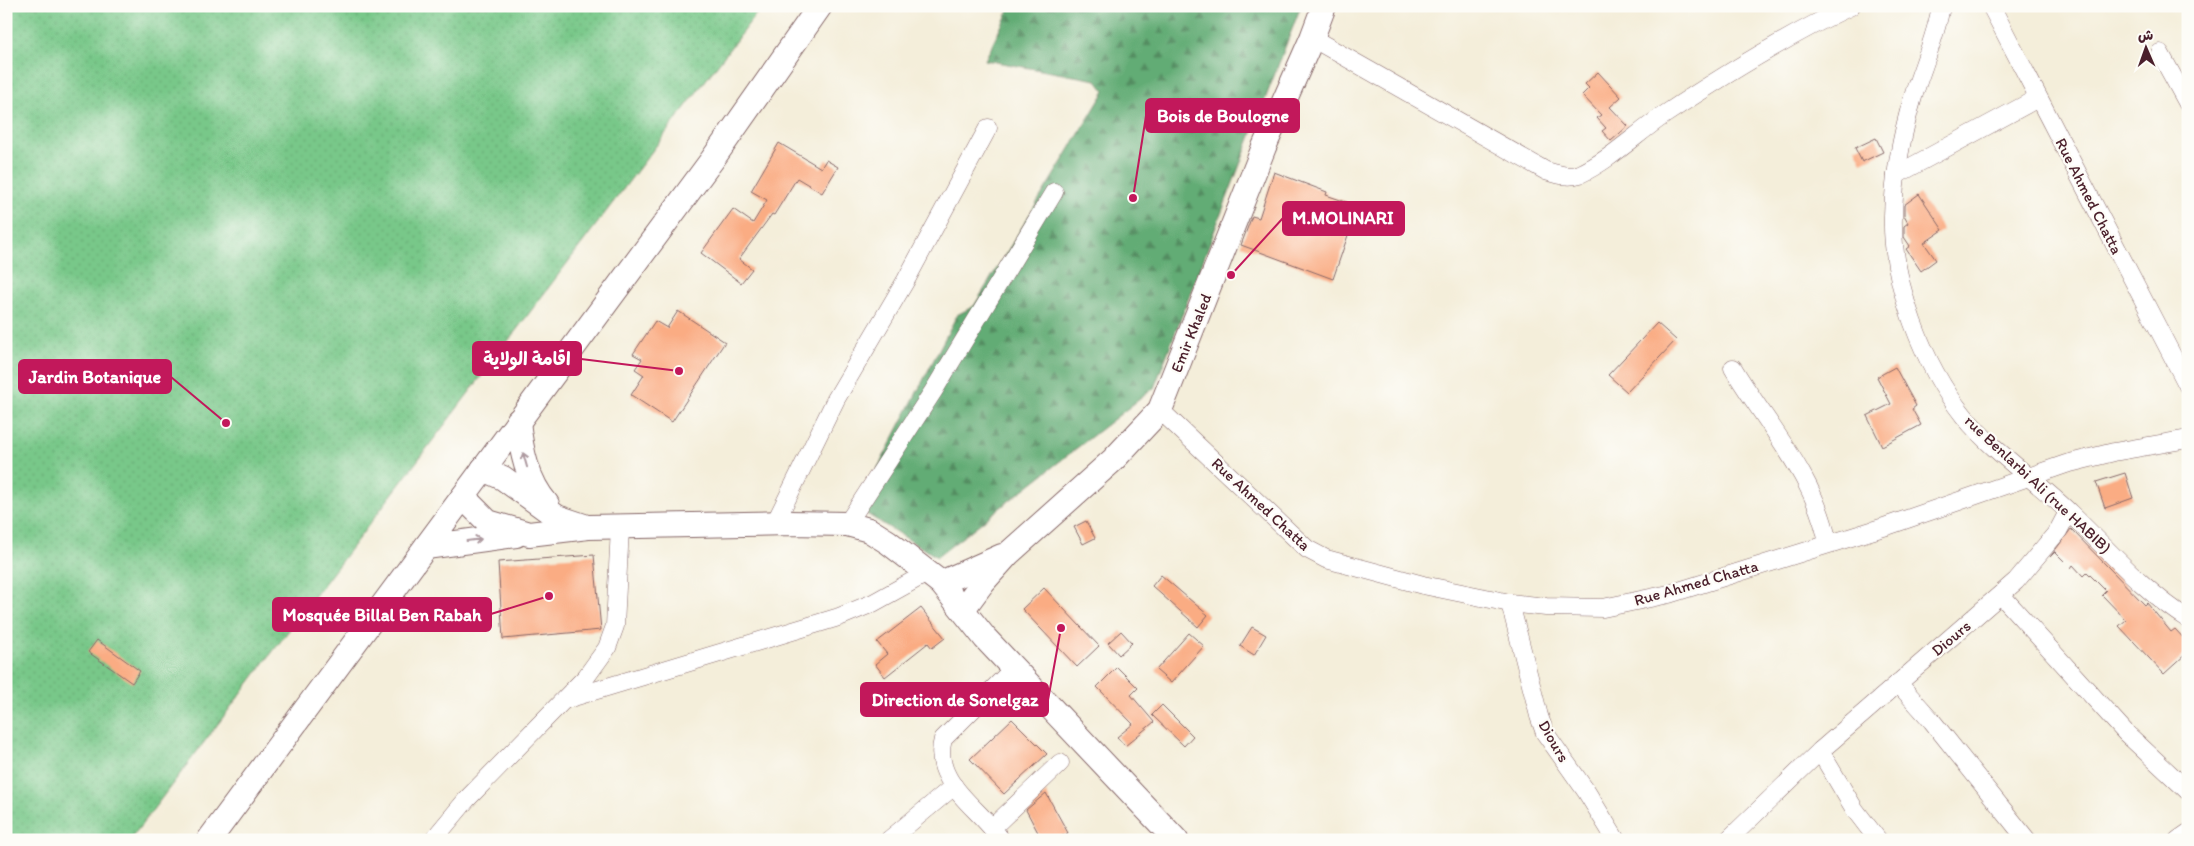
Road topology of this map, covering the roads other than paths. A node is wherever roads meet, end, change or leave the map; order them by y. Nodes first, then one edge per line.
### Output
1 (820, 6) edge
2 (1324, 6) edge
3 (1851, 6) edge
4 (1941, 6) edge
5 (1991, 6) edge
6 (1312, 38) junction
7 (2160, 53) dead end
8 (2038, 98) junction
9 (2188, 104) edge
10 (988, 128) dead end
11 (1896, 175) junction
12 (1054, 192) dead end
13 (1733, 368) dead end
14 (2188, 386) edge
15 (1160, 410) junction
16 (518, 421) junction
17 (2188, 439) edge
18 (483, 469) junction
19 (2028, 477) junction
20 (463, 497) junction
21 (2068, 512) junction
22 (557, 517) junction
23 (775, 524) junction
24 (847, 524) junction
25 (588, 527) junction
26 (620, 528) junction
27 (529, 534) junction
28 (1828, 544) junction
29 (426, 547) junction
30 (1008, 554) junction
31 (934, 578) junction
32 (2001, 595) junction
33 (1510, 603) junction
34 (964, 609) junction
35 (2188, 620) edge
36 (1015, 667) junction
37 (1898, 683) junction
38 (564, 700) junction
39 (1820, 751) junction
40 (1060, 763) dead end
41 (954, 786) junction
42 (2188, 791) edge
43 (2188, 833) edge
44 (996, 834) edge
45 (209, 840) edge
46 (433, 840) edge
47 (888, 840) edge
48 (1176, 840) edge
49 (1616, 840) edge
50 (1728, 840) edge
51 (1878, 840) edge
52 (2027, 840) edge
53 (2178, 840) edge

1 - 16 street
2 - 6 street, Emir Khaled
3 - 6 street
4 - 11 street, rue Benlarbi Ali (rue HABIB)
5 - 8 street, Rue Ahmed Chatta
6 - 15 street, Emir Khaled
7 - 9 street
8 - 11 street
8 - 14 street, Rue Ahmed Chatta
10 - 23 street
11 - 19 street, rue Benlarbi Ali (rue HABIB)
12 - 24 street
13 - 28 street
15 - 30 street, Emir Khaled
15 - 33 street, Rue Ahmed Chatta
16 - 18 street
22 -> 16 street
17 - 19 street, Rue Ahmed Chatta
18 - 20 street
18 - 22 street
19 - 21 street, rue Benlarbi Ali (rue HABIB)
19 - 28 street, Rue Ahmed Chatta
20 - 27 street
20 - 29 street
21 - 32 street, Diours
21 - 35 street, rue Benlarbi Ali (rue HABIB)
22 - 25 street
23 - 24 street
23 - 26 street
24 - 31 street
25 - 26 street
25 - 27 street
26 - 38 street
29 -> 27 street
28 - 33 street, Rue Ahmed Chatta
29 - 45 street
30 - 31 street
30 - 34 street
31 - 34 street
31 - 38 street
32 - 37 street, Diours
32 - 42 street
33 - 49 street, Diours
34 - 36 street
36 - 41 street
36 - 48 street
37 - 39 street, Diours
37 - 52 street
38 - 46 street
39 - 50 street, Diours
39 - 51 street
40 - 44 street
41 - 44 street
41 - 47 street
43 - 53 street

